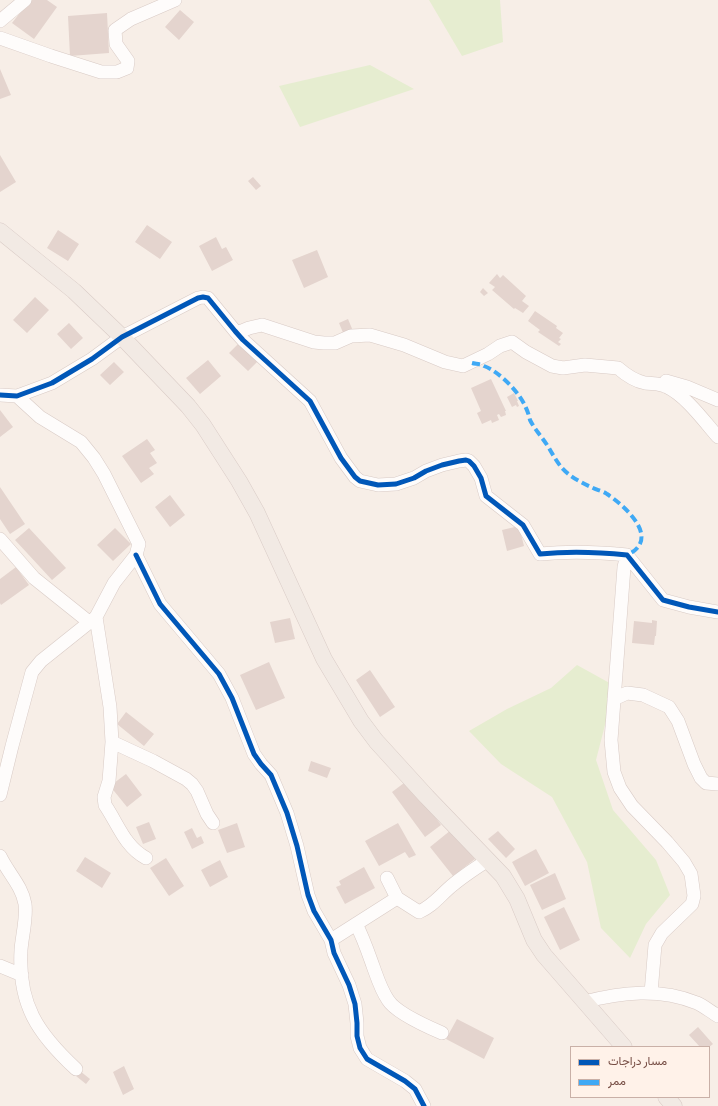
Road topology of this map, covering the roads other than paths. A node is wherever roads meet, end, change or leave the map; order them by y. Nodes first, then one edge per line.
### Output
1 (25, 0) edge
2 (175, 0) edge
3 (0, 21) edge
4 (0, 38) edge
5 (0, 231) edge
6 (237, 333) junction
7 (122, 337) junction
8 (650, 383) junction
9 (0, 395) edge
10 (17, 396) junction
11 (718, 400) edge
12 (718, 436) edge
13 (0, 538) edge
14 (136, 555) junction
15 (627, 555) junction
16 (718, 612) edge
17 (92, 620) junction
18 (614, 699) junction
19 (112, 742) junction
20 (718, 784) edge
21 (0, 795) edge
22 (213, 823) dead end
23 (0, 856) edge
24 (146, 858) dead end
25 (488, 860) junction
26 (387, 878) dead end
27 (397, 898) junction
28 (356, 924) junction
29 (331, 940) junction
30 (0, 966) edge
31 (22, 975) junction
32 (651, 993) junction
33 (584, 1002) junction
34 (718, 1016) edge
35 (442, 1033) dead end
36 (623, 1046) edge
37 (76, 1069) dead end
38 (667, 1098) edge
39 (424, 1106) edge
40 (674, 1106) edge

1 - 3 street
2 - 4 street
5 - 7 main road
6 - 7 street
6 - 8 street
6 - 15 street
7 - 10 street
7 - 25 main road
8 - 11 street
8 - 12 street
9 - 10 street
10 - 14 street
13 - 17 street
14 - 17 street
14 - 29 street
15 - 16 street
15 - 18 street
17 - 19 street
17 - 21 street
18 - 20 street
18 - 32 street
19 - 22 street
19 - 24 street
23 - 31 street
25 - 27 street
25 - 33 main road
26 - 27 street
27 - 28 street
28 - 29 street
28 - 35 street
29 - 39 street
30 - 31 street
31 - 37 street
32 - 33 street
32 - 34 street
33 - 36 main road
38 - 40 main road

